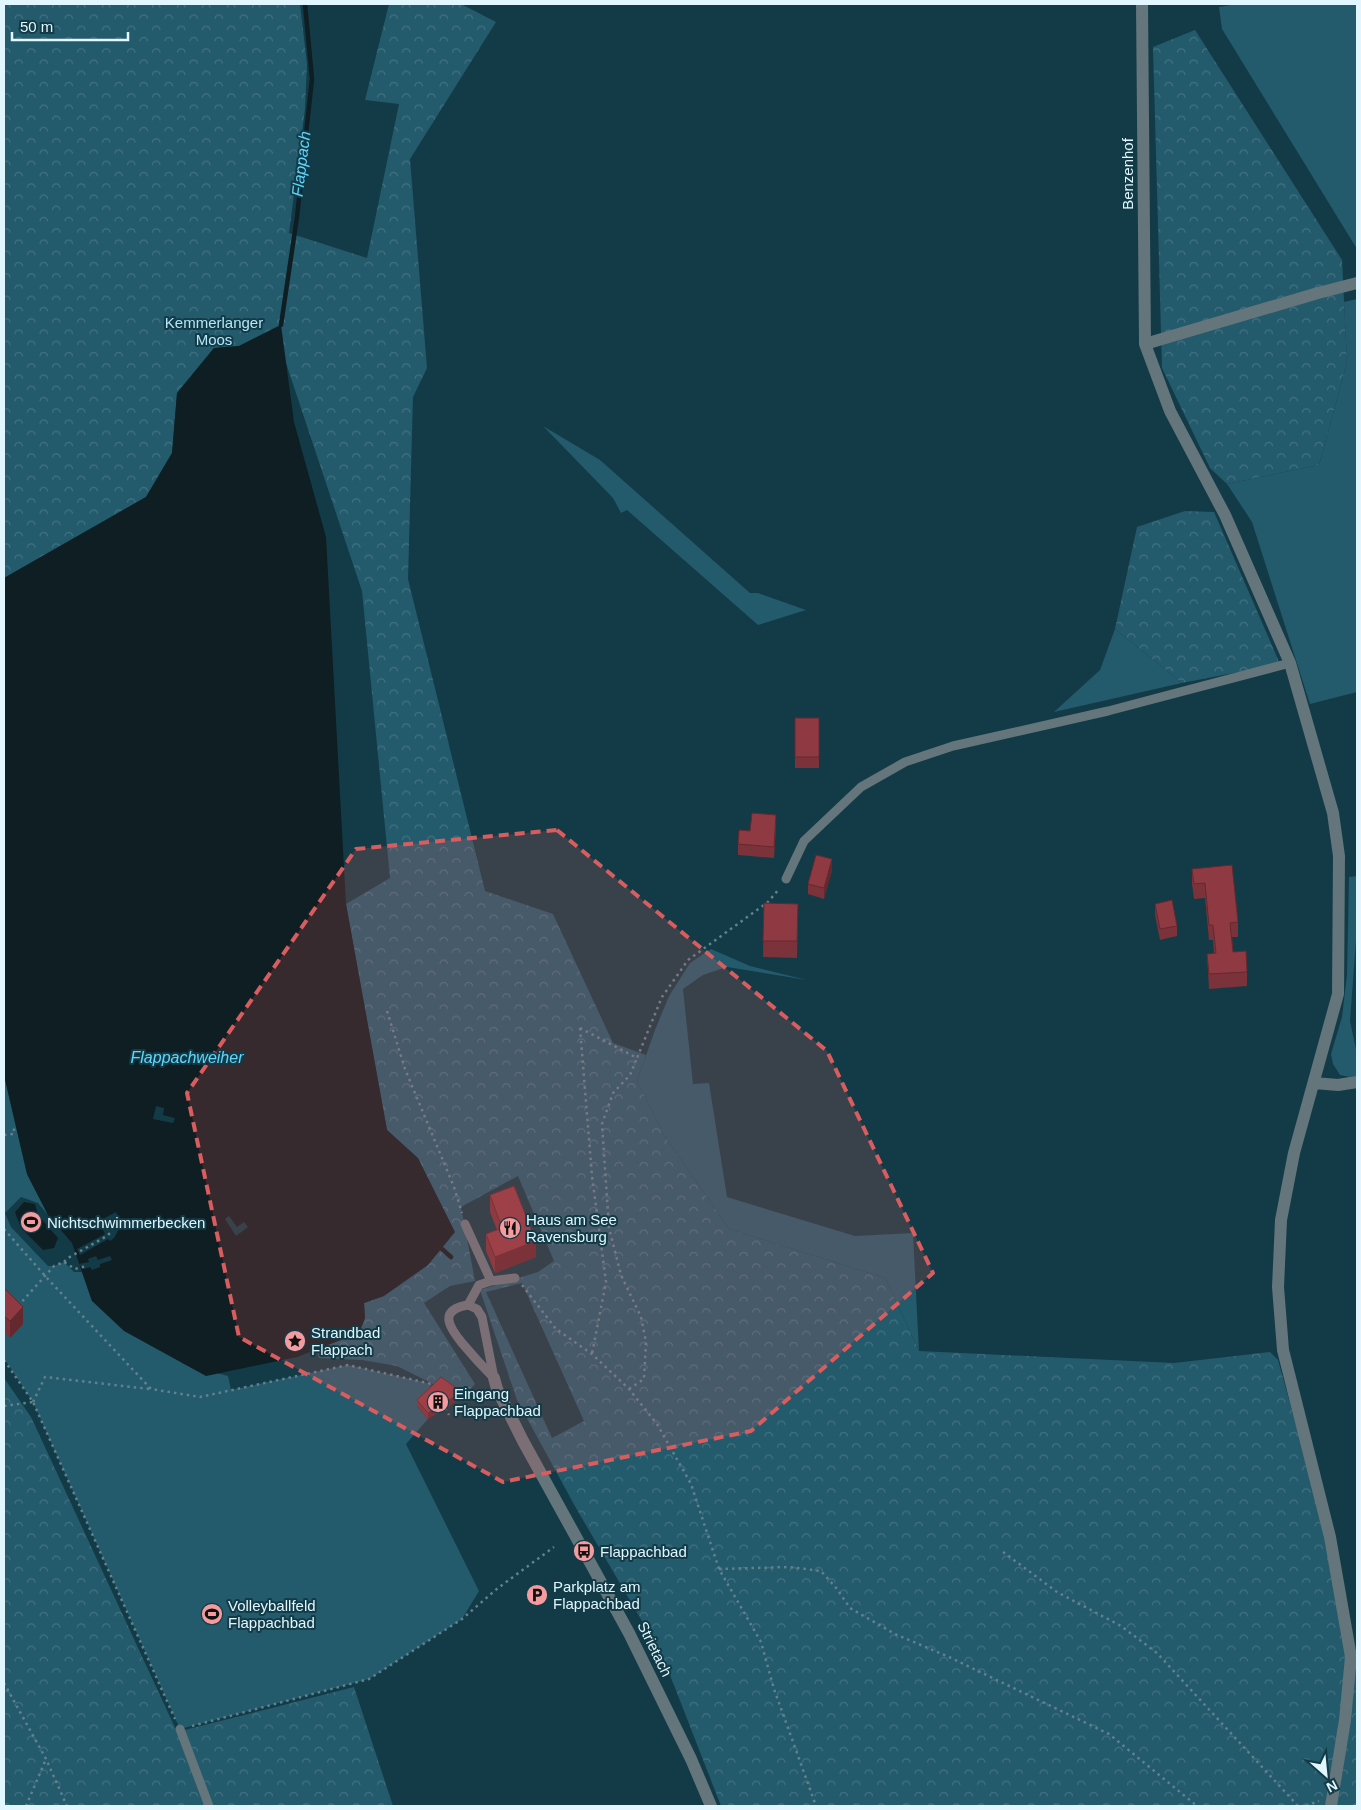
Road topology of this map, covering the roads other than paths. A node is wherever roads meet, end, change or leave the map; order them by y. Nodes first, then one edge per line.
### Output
1 (1142, 4) edge
2 (1357, 283) edge
3 (1145, 344) junction
4 (1290, 663) junction
5 (786, 880) road end
6 (1357, 1082) edge
7 (1314, 1083) junction
8 (465, 1224) road end
9 (515, 1278) road end
10 (491, 1281) junction
11 (468, 1305) junction
12 (494, 1378) junction
13 (180, 1729) road end
14 (209, 1806) edge
15 (711, 1806) edge
16 (1331, 1806) edge

1 - 3 street, Benzenhof
2 - 3 street
3 - 4 street, Benzenhof
4 - 5 lane
4 - 7 street, Benzenhof
6 - 7 street
7 - 16 street, Benzenhof
8 - 10 lane
9 - 10 lane
10 - 11 lane
11 - 12 lane, Strietach
11 - 12 lane, Strietach
12 - 15 street, Strietach
13 - 14 lane

